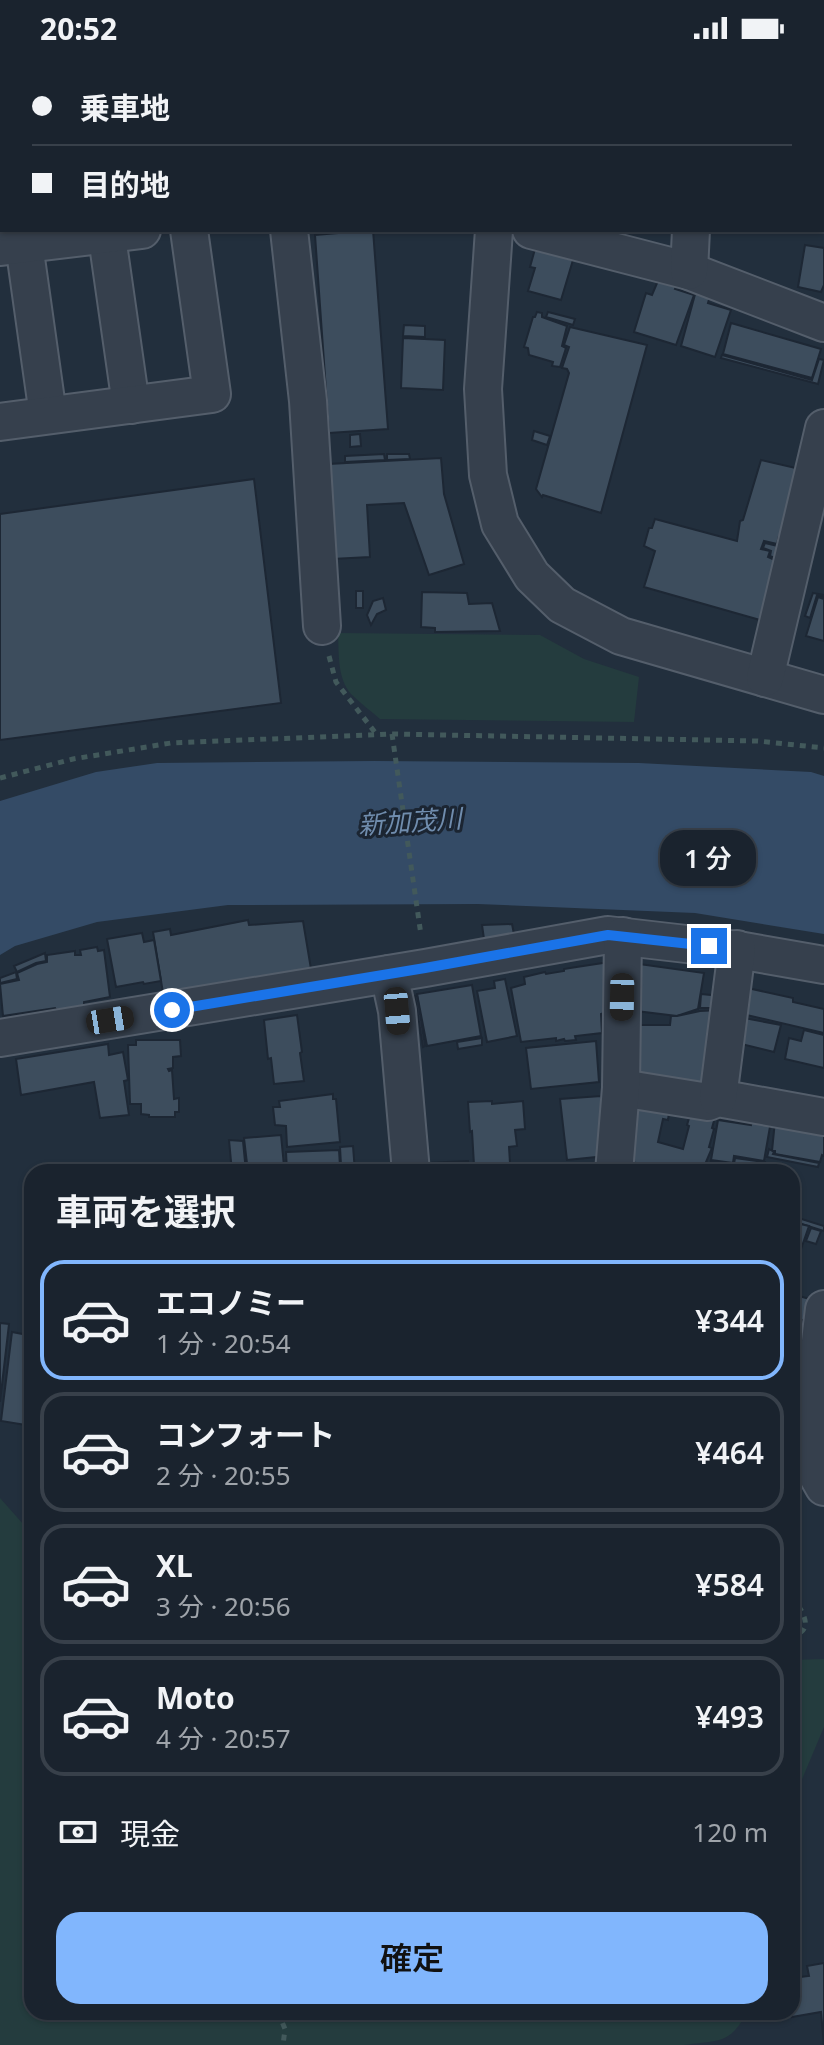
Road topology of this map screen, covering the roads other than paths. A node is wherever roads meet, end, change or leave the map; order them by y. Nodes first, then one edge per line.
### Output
1 (108, 232) edge
2 (118, 232) edge
3 (189, 232) edge
4 (289, 232) edge
5 (494, 232) edge
6 (539, 232) edge
7 (691, 232) edge
8 (16, 241) edge
9 (689, 271) junction
10 (824, 323) edge
11 (131, 405) junction
12 (48, 415) junction
13 (0, 422) edge
14 (824, 428) edge
15 (322, 626) road end
16 (765, 678) junction
17 (824, 695) edge
18 (623, 936) junction
19 (737, 949) junction
20 (824, 965) edge
21 (389, 974) junction
22 (0, 1038) edge
23 (621, 1088) junction
24 (718, 1098) junction
25 (824, 1117) edge
26 (410, 1164) edge
27 (615, 1164) edge
28 (824, 1309) edge
29 (800, 1445) edge
30 (824, 1487) edge

1 - 8 street
2 - 11 street
3 - 11 street
4 - 15 street
5 - 16 street
6 - 9 street
7 - 9 street
8 - 12 street
9 - 10 street
11 - 12 street
12 - 13 street
14 - 16 street
16 - 17 street
18 - 19 street
18 - 21 street
18 - 23 street
19 - 20 street
19 - 24 street
21 - 22 street
21 - 26 street
23 - 24 street
23 - 27 street
24 - 25 street
28 - 29 street
29 - 30 street

